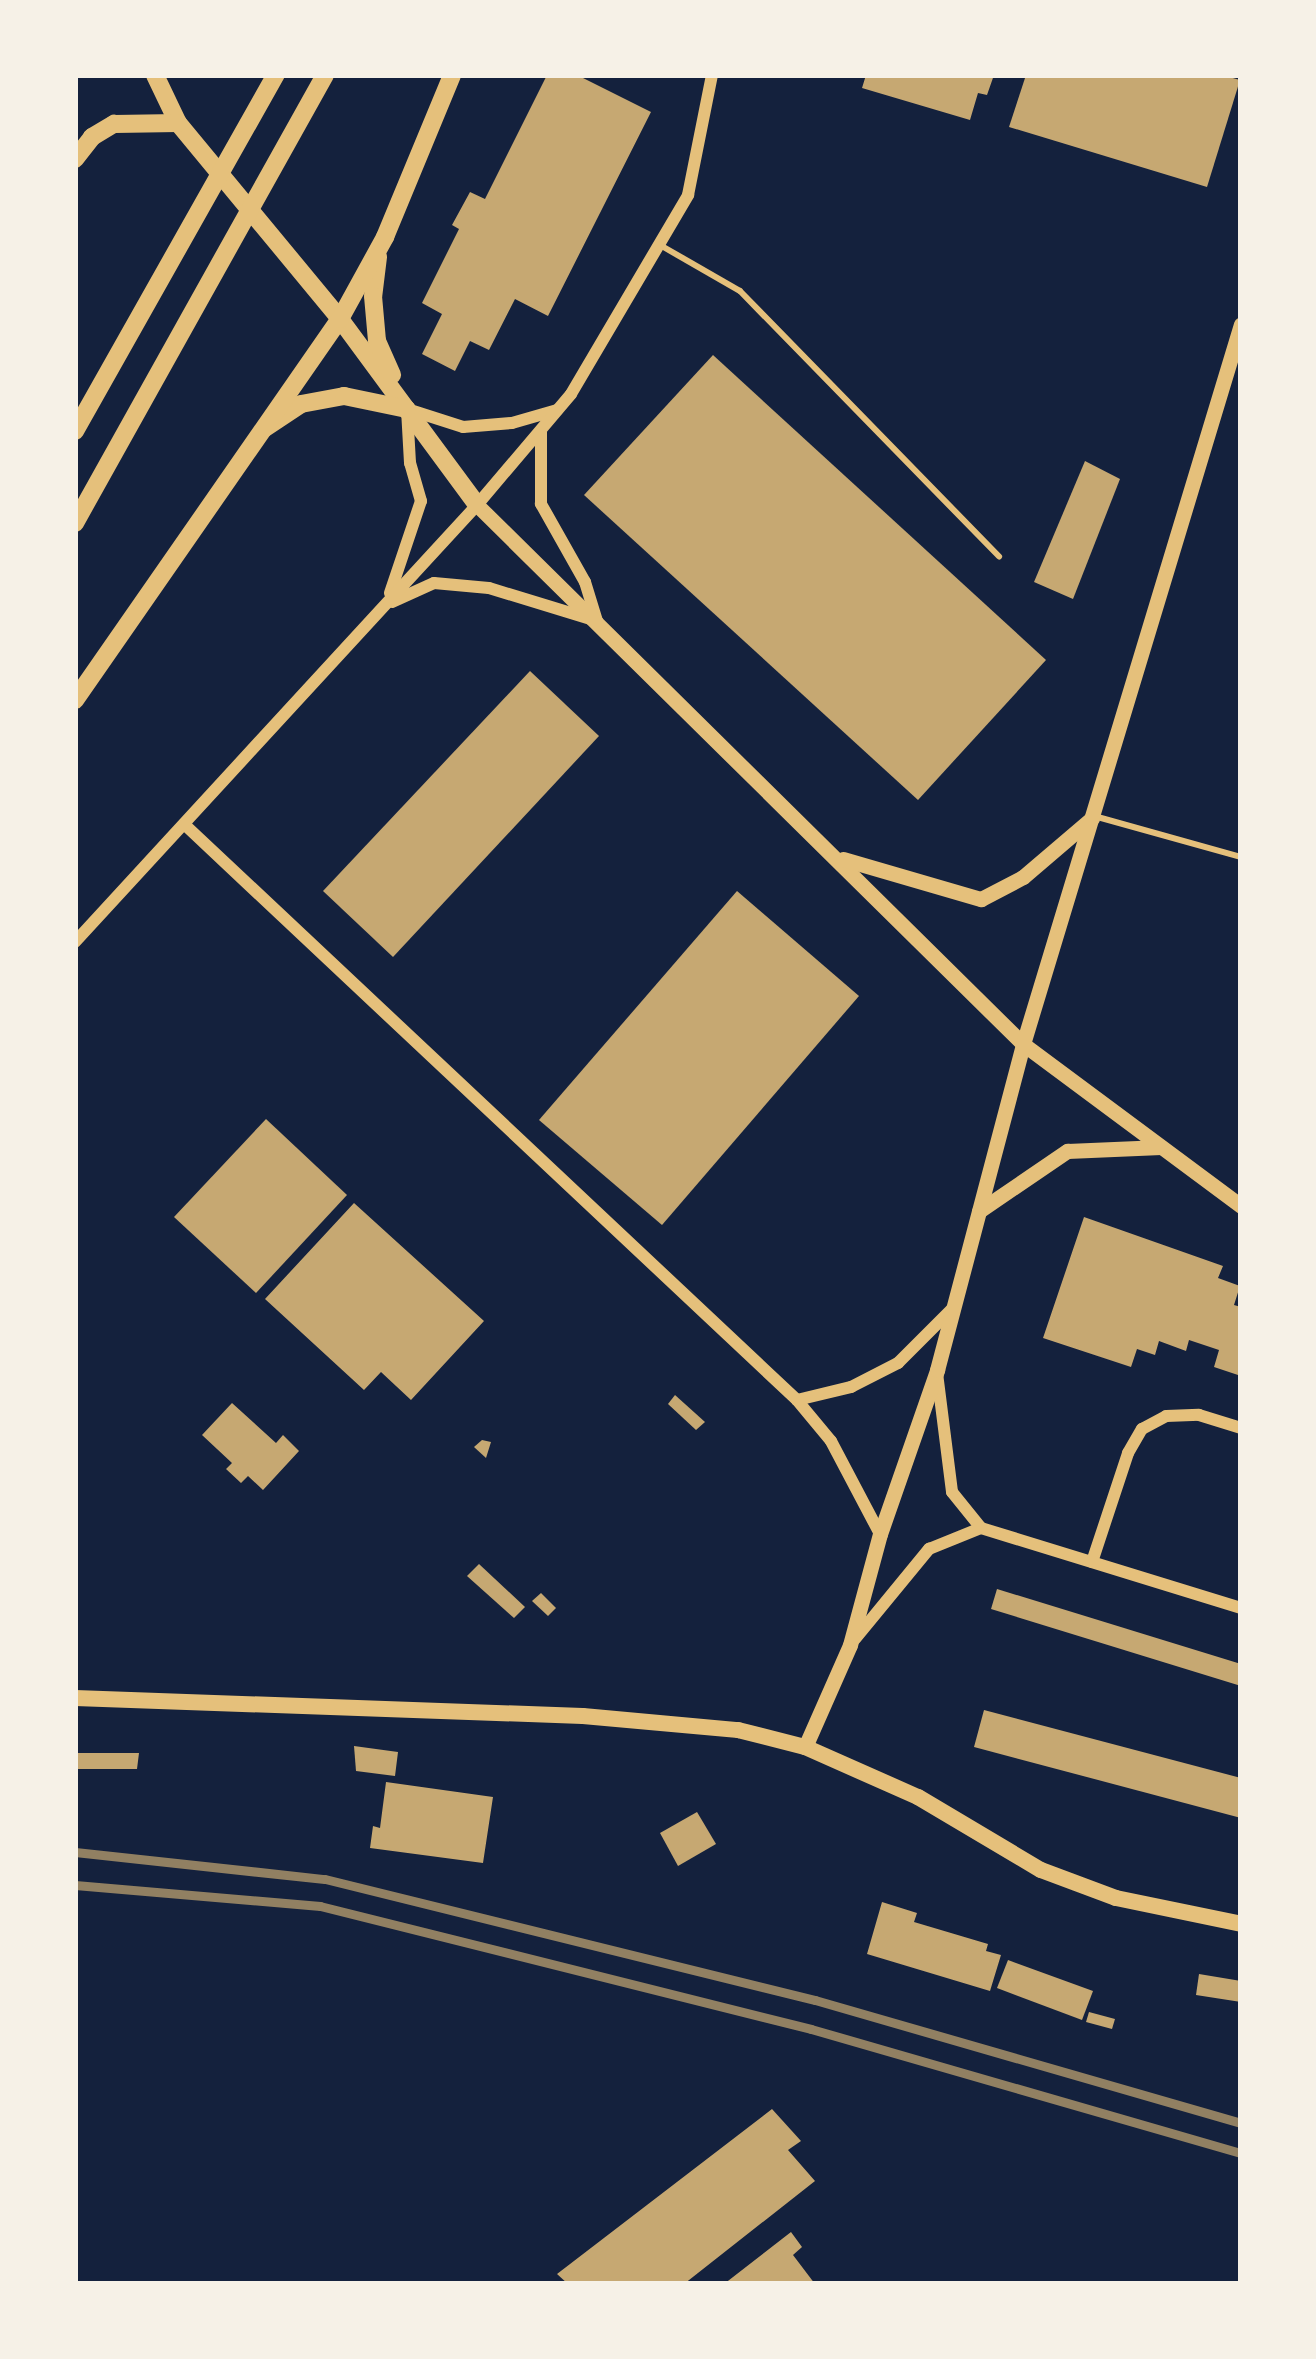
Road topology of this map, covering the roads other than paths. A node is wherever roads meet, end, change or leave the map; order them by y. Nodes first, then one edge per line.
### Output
1 (155, 75) edge
2 (276, 75) edge
3 (326, 75) edge
4 (452, 75) edge
5 (712, 75) edge
6 (178, 123) junction
7 (75, 159) edge
8 (660, 245) junction
9 (380, 246) junction
10 (340, 319) junction
11 (1241, 324) edge
12 (407, 409) junction
13 (558, 409) junction
14 (541, 429) junction
15 (75, 431) edge
16 (259, 433) junction
17 (477, 506) junction
18 (75, 523) edge
19 (999, 556) dead end
20 (385, 605) junction
21 (596, 621) junction
22 (75, 700) edge
23 (1094, 816) junction
24 (184, 824) junction
25 (837, 857) junction
26 (1241, 857) edge
27 (75, 942) edge
28 (1023, 1044) junction
29 (1161, 1147) junction
30 (1241, 1206) edge
31 (979, 1211) junction
32 (953, 1308) junction
33 (937, 1370) junction
34 (797, 1400) junction
35 (1241, 1428) edge
36 (981, 1528) junction
37 (880, 1534) junction
38 (1092, 1562) junction
39 (1241, 1608) edge
40 (850, 1645) junction
41 (75, 1699) edge
42 (806, 1747) junction
43 (1241, 1924) edge

1 - 6 highway
2 - 15 highway
3 - 18 highway
4 - 9 highway
5 - 8 street
6 - 7 highway
6 - 10 highway
8 - 13 street
8 - 19 lane
9 - 10 highway
9 - 12 highway
10 - 12 highway
10 - 16 highway
11 - 23 street
12 - 13 street
12 - 16 highway
12 - 17 highway
12 - 20 street
13 - 14 street
14 - 17 street
14 - 21 street
16 - 22 highway
17 - 20 street
17 - 21 street
20 - 21 street
20 - 24 street
21 - 25 street
23 - 25 street
23 - 26 lane
23 - 28 street
24 - 27 street
24 - 34 street
25 - 28 street
28 - 29 street
28 - 31 street
29 - 30 street
29 - 31 street
31 - 32 street
32 - 33 street
32 - 34 street
33 - 36 street
33 - 37 street
34 - 37 street
35 - 38 street
36 - 38 street
36 - 40 street
37 - 40 street
38 - 39 street
40 - 42 street
41 - 42 main road
42 - 43 main road

